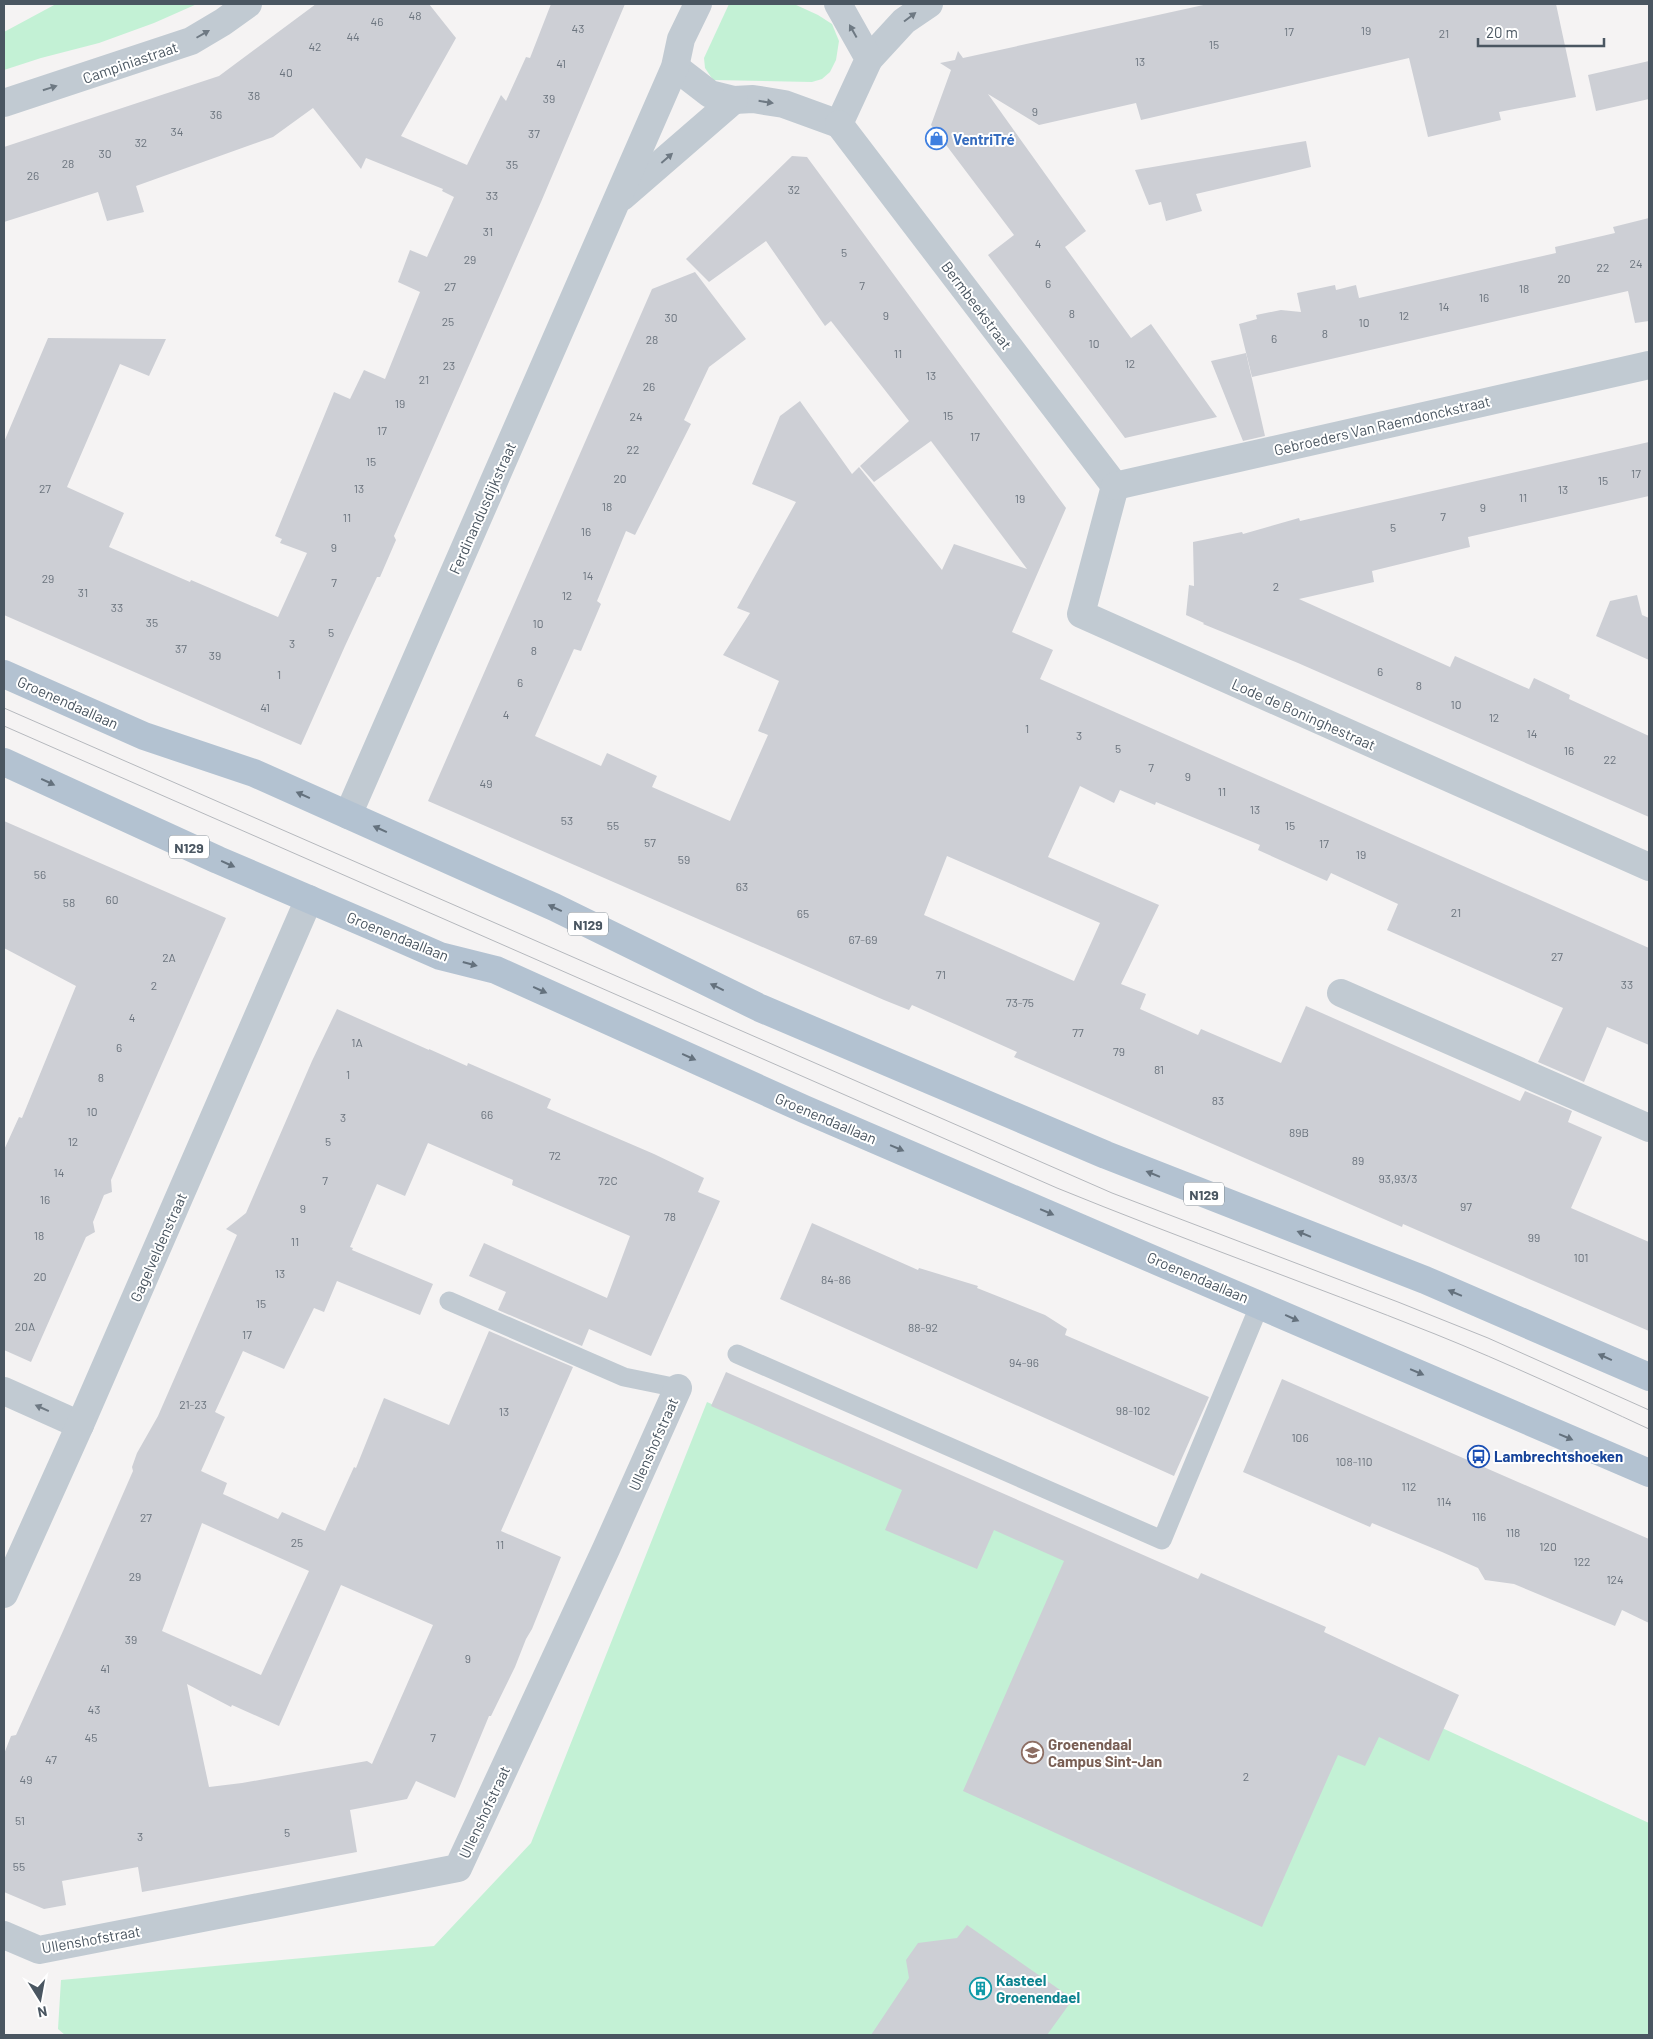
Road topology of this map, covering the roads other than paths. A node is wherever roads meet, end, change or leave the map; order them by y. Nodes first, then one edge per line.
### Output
1 (248, 4) edge
2 (698, 4) edge
3 (838, 4) edge
4 (929, 4) edge
5 (869, 59) junction
6 (675, 67) junction
7 (734, 100) junction
8 (4, 104) edge
9 (839, 124) junction
10 (617, 202) junction
11 (1649, 365) edge
12 (1115, 486) junction
13 (4, 674) edge
14 (4, 762) edge
15 (348, 814) junction
16 (1649, 867) edge
17 (309, 899) junction
18 (1341, 994) dead end
19 (1649, 1128) edge
20 (449, 1301) dead end
21 (1260, 1304) junction
22 (737, 1354) dead end
23 (1649, 1377) edge
24 (678, 1388) joint
25 (4, 1391) edge
26 (80, 1425) junction
27 (1649, 1473) edge
28 (4, 1594) edge
29 (4, 1935) edge

8 -> 1 street, Campiniastraat
2 - 6 street, Ferdinandusdijkstraat
5 -> 3 street
5 -> 4 street
5 - 9 street
6 - 7 street
6 - 10 street, Ferdinandusdijkstraat
7 -> 9 street
10 -> 7 street, Ferdinandusdijkstraat
9 - 12 street, Bermbeekstraat
10 - 15 street, Ferdinandusdijkstraat
11 - 12 street, Gebroeders Van Raemdonckstraat
12 - 16 street, Lode de Boninghestraat
15 -> 13 main road, Groenendaallaan / N129
14 -> 17 main road, Groenendaallaan / N129
23 -> 15 main road, Groenendaallaan / N129
17 -> 21 main road, Groenendaallaan / N129
17 - 26 street, Gagelveldenstraat
18 - 19 street
20 - 24 lane
21 - 22 lane
21 -> 27 main road, Groenendaallaan / N129
24 - 29 street, Ullenshofstraat
26 -> 25 street
26 - 28 street, Gagelveldenstraat

